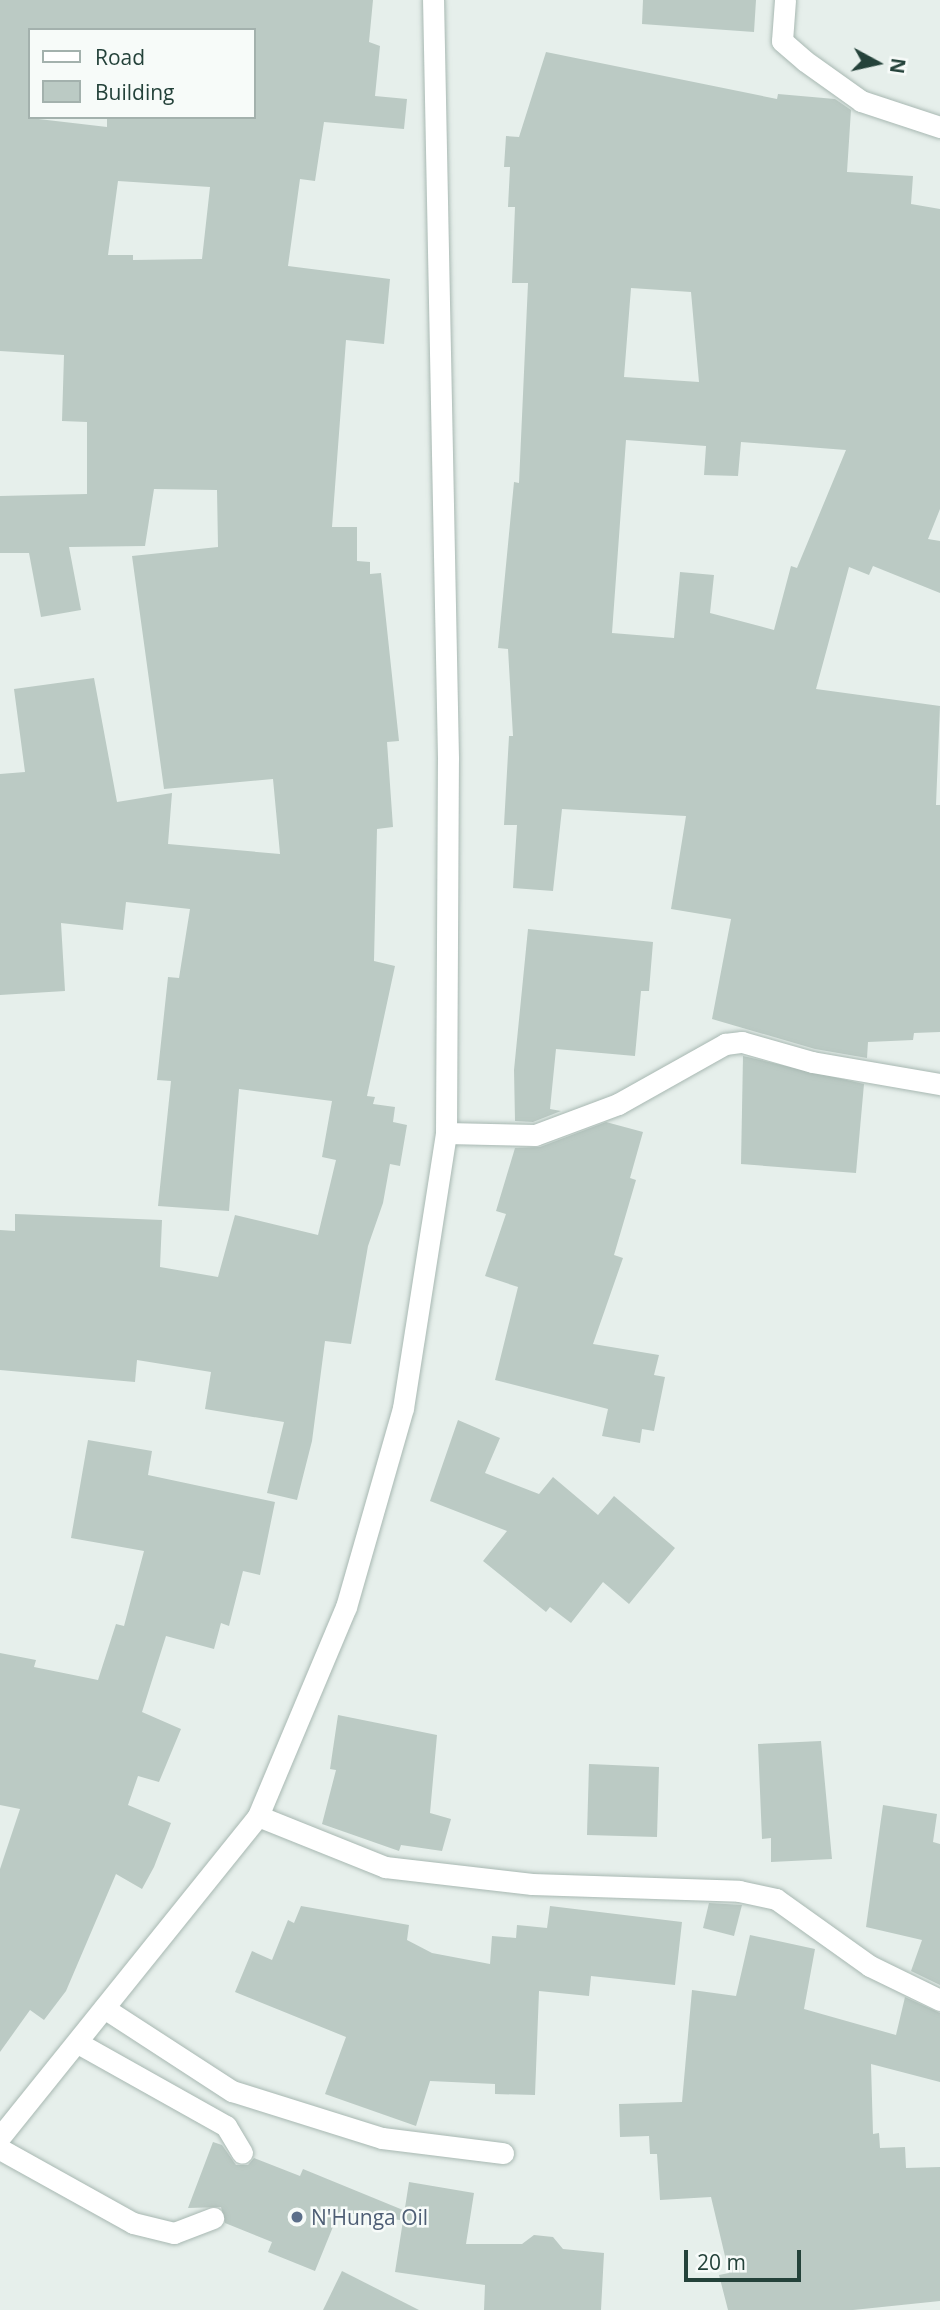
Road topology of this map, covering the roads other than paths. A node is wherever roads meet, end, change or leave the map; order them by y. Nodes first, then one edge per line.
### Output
1 (433, 0) edge
2 (785, 0) edge
3 (940, 127) edge
4 (940, 1084) edge
5 (446, 1133) junction
6 (258, 1816) junction
7 (940, 2000) edge
8 (104, 2008) junction
9 (78, 2043) junction
10 (0, 2137) edge
11 (0, 2149) edge
12 (242, 2153) dead end
13 (503, 2153) dead end
14 (213, 2218) dead end

1 - 5 main road
2 - 3 main road
4 - 5 main road
5 - 6 main road
6 - 7 main road
6 - 8 main road
8 - 9 main road
8 - 13 main road
9 - 10 main road
9 - 12 main road
11 - 14 main road

